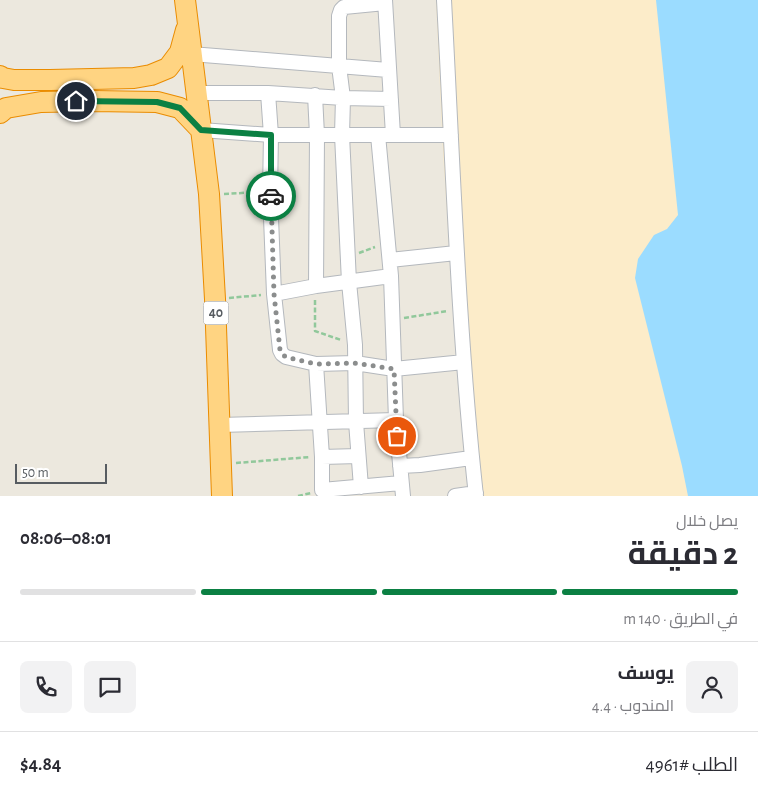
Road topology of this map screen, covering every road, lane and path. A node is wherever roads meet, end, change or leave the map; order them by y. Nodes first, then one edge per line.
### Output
1 (185, 0) edge
2 (444, 0) edge
3 (385, 2) edge
4 (188, 22) junction
5 (191, 54) junction
6 (340, 66) junction
7 (388, 70) junction
8 (0, 76) edge
9 (197, 92) junction
10 (268, 93) junction
11 (315, 95) junction
12 (343, 98) junction
13 (391, 99) junction
14 (0, 112) edge
15 (201, 130) junction
16 (271, 135) junction
17 (317, 135) junction
18 (342, 135) junction
19 (378, 135) junction
20 (393, 135) junction
21 (451, 135) junction
22 (270, 192) junction
23 (209, 194) junction
24 (388, 243) junction
25 (456, 253) junction
26 (348, 257) junction
27 (390, 260) junction
28 (391, 276) junction
29 (349, 282) junction
30 (316, 286) junction
31 (274, 294) junction
32 (215, 299) junction
33 (459, 310) junction
34 (392, 320) junction
35 (354, 345) junction
36 (464, 362) junction
37 (354, 363) junction
38 (316, 364) junction
39 (394, 369) junction
40 (396, 420) junction
41 (319, 422) junction
42 (356, 422) junction
43 (220, 425) junction
44 (322, 456) junction
45 (358, 456) junction
46 (471, 458) junction
47 (221, 464) junction
48 (400, 466) junction
49 (361, 487) junction
50 (402, 490) edge
51 (476, 495) edge
52 (222, 496) edge
53 (455, 496) edge

1 - 4 highway
2 - 21 street
3 - 6 street
3 - 7 street
4 - 5 highway
4 - 8 highway
5 - 6 street
5 - 9 highway
6 - 7 street
6 - 12 street
7 - 13 street
9 - 10 street
9 - 15 highway
10 - 11 street
10 - 16 street
11 - 12 street
11 - 17 street
12 - 13 street
12 - 18 street
13 - 20 street
14 - 15 highway
15 - 16 street
15 - 23 highway, 40
16 - 17 street
16 - 22 street
17 - 18 street
17 - 30 street
18 - 19 street
18 - 26 street
19 - 20 street
19 - 24 street
20 - 21 street
21 - 25 street
22 - 23 path
22 - 31 street
23 - 32 highway, 40
24 - 26 path
24 - 27 street
25 - 27 street
25 - 33 street
26 - 29 street
27 - 28 street
28 - 29 street
28 - 34 street
29 - 30 street
29 - 35 street
30 - 31 street
30 - 35 path
31 - 32 path
31 - 38 street
32 - 43 highway, 40
33 - 34 path
33 - 36 street
34 - 39 street
35 - 37 street
36 - 39 street
36 - 46 street
37 - 38 street
37 - 39 street
37 - 42 street
38 - 41 street
39 - 40 street
40 - 42 street
40 - 48 street
41 - 42 street
41 - 43 street
41 - 44 street
42 - 45 street
43 - 47 highway, 40
44 - 45 street
44 - 47 path
44 - 49 street
45 - 49 street
46 - 48 street
46 - 51 street
47 - 52 highway, 40
48 - 50 street
49 - 50 street
51 - 53 street

